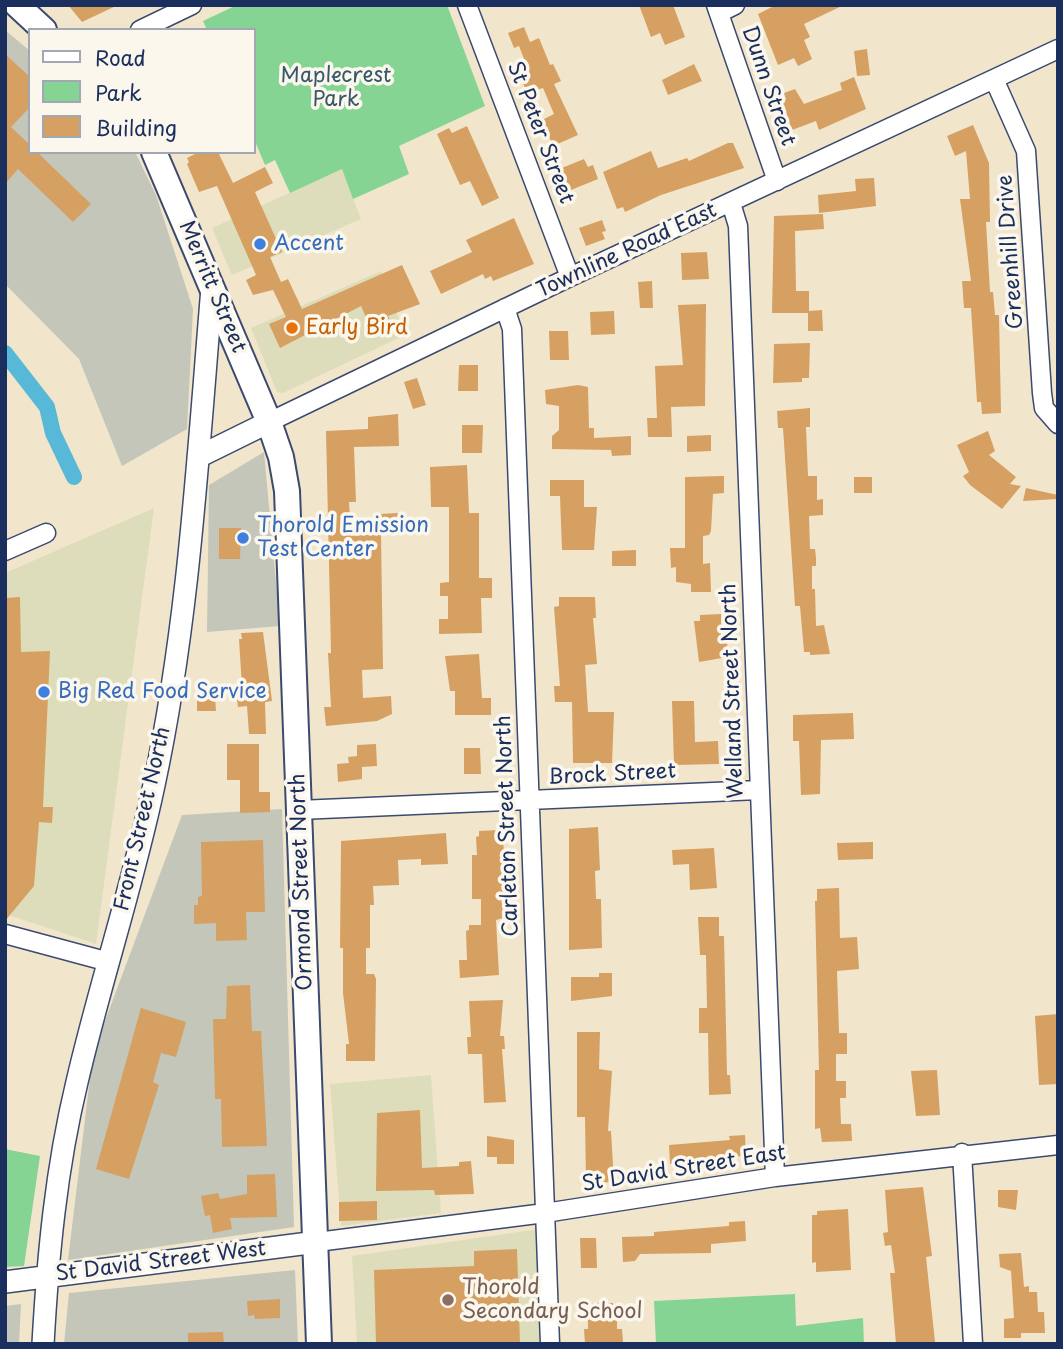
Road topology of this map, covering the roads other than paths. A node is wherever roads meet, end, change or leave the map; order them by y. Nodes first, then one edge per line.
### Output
1 (17, 5) edge
2 (192, 5) edge
3 (467, 5) edge
4 (723, 8) edge
5 (42, 28) edge
6 (144, 28) edge
7 (1058, 49) edge
8 (994, 79) junction
9 (155, 154) edge
10 (777, 181) junction
11 (731, 203) junction
12 (570, 277) junction
13 (212, 288) junction
14 (505, 308) junction
15 (269, 422) junction
16 (1058, 424) edge
17 (198, 457) junction
18 (46, 533) dead end
19 (5, 551) edge
20 (759, 790) junction
21 (530, 803) junction
22 (299, 810) junction
23 (5, 934) edge
24 (109, 962) junction
25 (1058, 1145) edge
26 (962, 1153) junction
27 (775, 1177) junction
28 (545, 1213) junction
29 (317, 1242) junction
30 (46, 1277) junction
31 (5, 1283) edge
32 (43, 1344) edge
33 (319, 1344) edge
34 (550, 1344) edge
35 (973, 1344) edge

1 - 5 main road
2 - 6 street
3 - 12 street, St Peter Street
4 - 10 street, Dunn Street
7 - 8 street, Townline Road East
8 - 10 street, Townline Road East
8 - 16 street, Greenhill Drive
9 - 13 main road, Merritt Street
10 - 11 street, Townline Road East
11 - 12 street, Townline Road East
11 - 20 street, Welland Street North
12 - 14 street, Townline Road East
13 - 15 main road, Merritt Street
13 - 17 street, Front Street North
14 - 15 street, Townline Road East
14 - 21 street, Carleton Street North
15 - 17 street, Townline Road East
15 - 22 main road, Ormond Street North
17 - 24 street, Front Street North
18 - 19 street
20 - 21 street, Brock Street
20 - 27 street, Welland Street North
21 - 22 street, Brock Street
21 - 28 street, Carleton Street North
22 - 29 main road, Ormond Street North
23 - 24 street
24 - 30 street, Front Street North
25 - 26 street, St David Street East
26 - 27 street, St David Street East
26 - 35 street
27 - 28 street, St David Street East
28 - 29 street, St David Street East
28 - 34 street, Carleton Street North
29 - 30 street, St David Street West
29 - 33 main road, Ormond Street North
30 - 31 street, St David Street West
30 - 32 street, Front Street North

